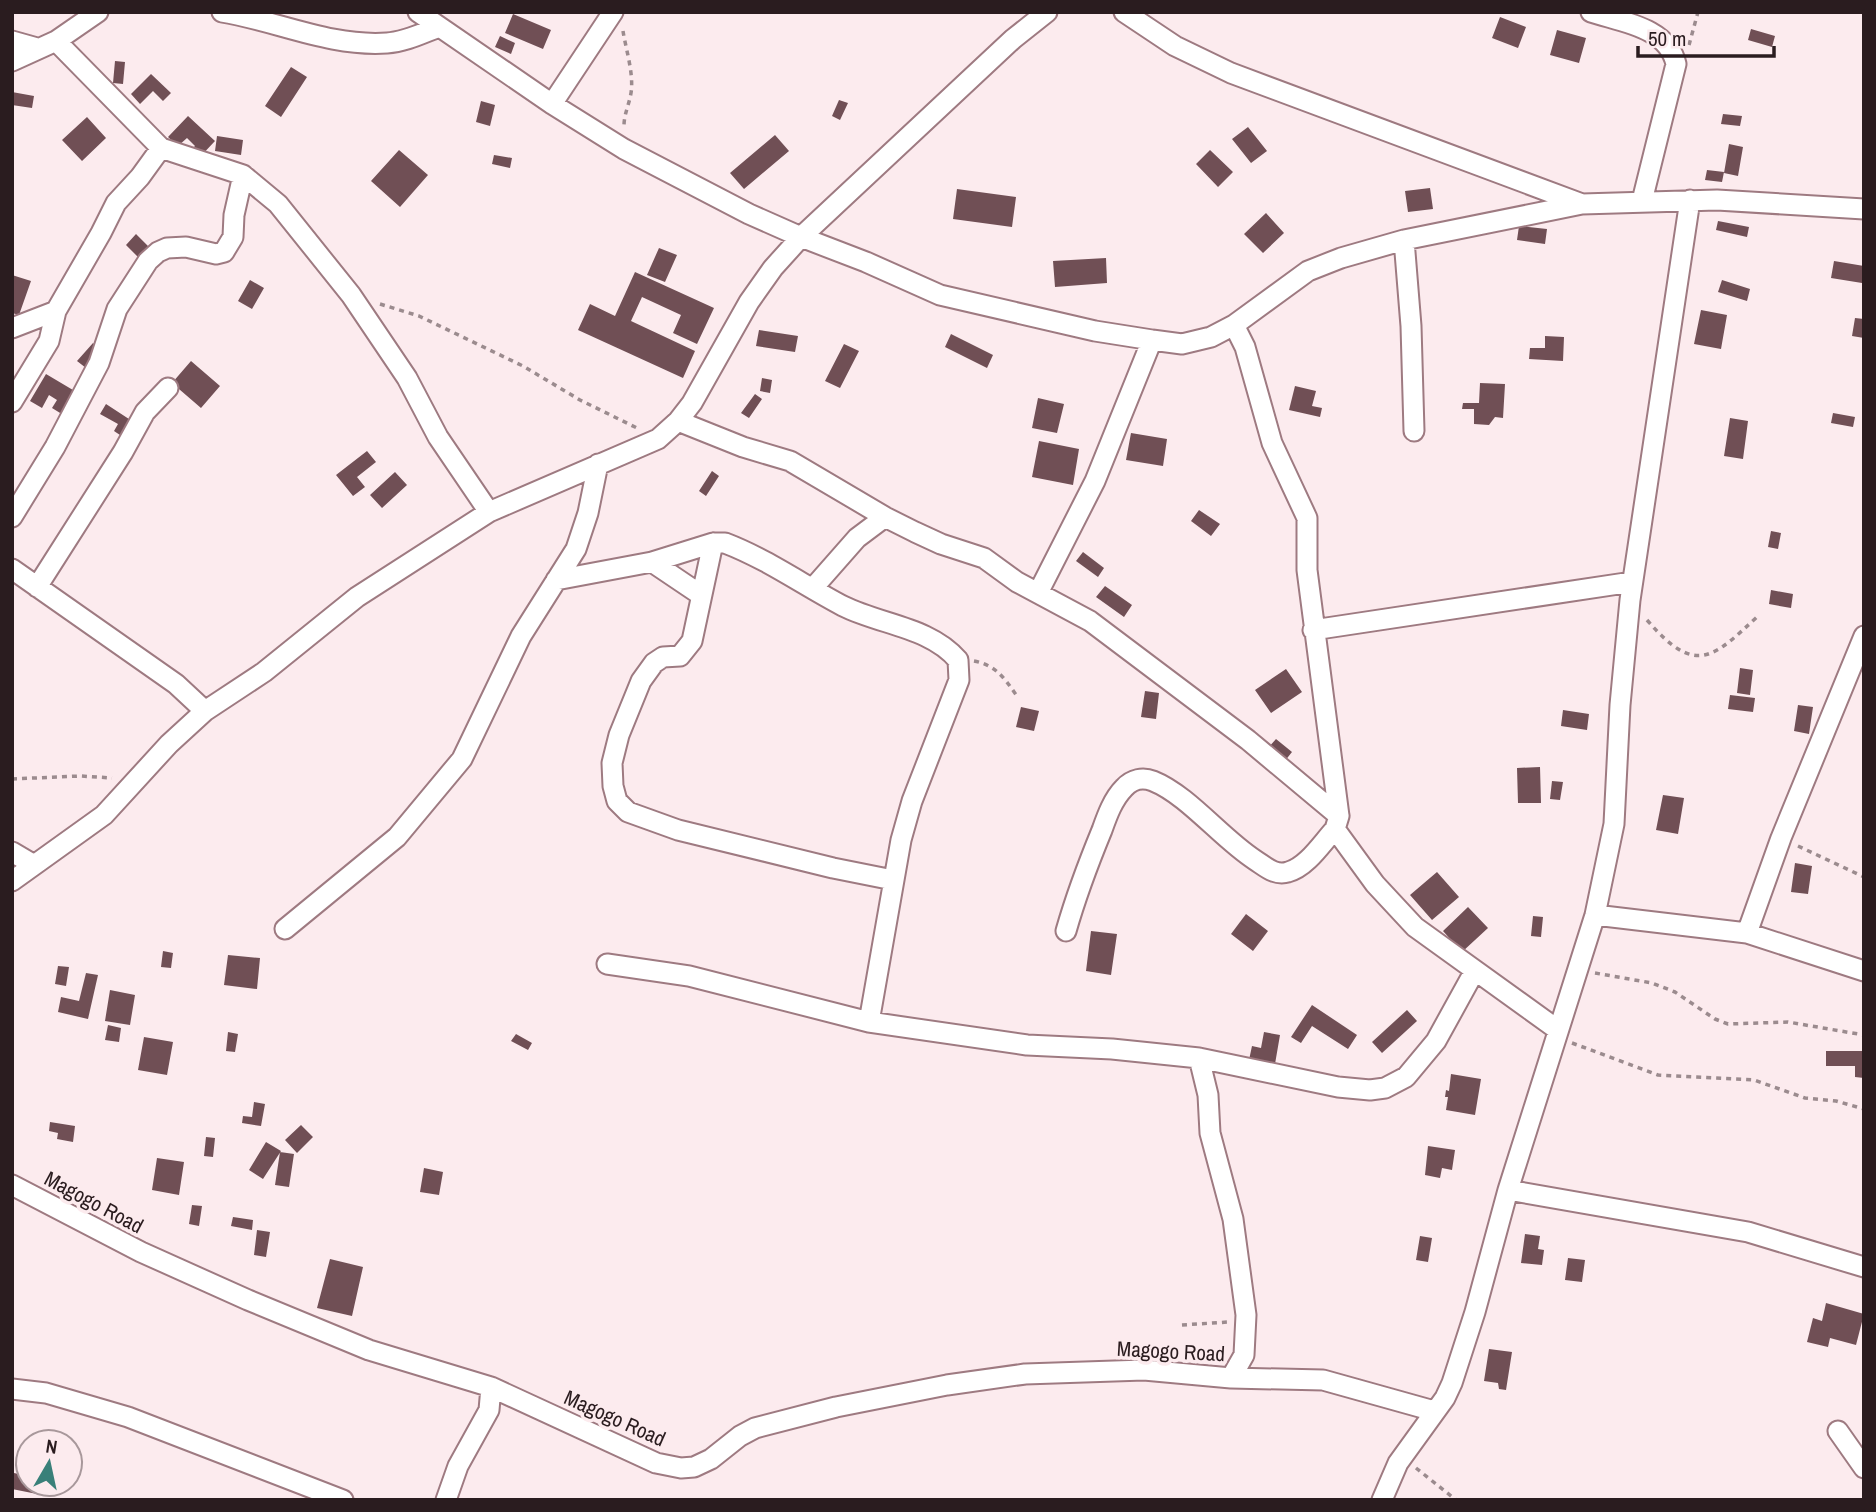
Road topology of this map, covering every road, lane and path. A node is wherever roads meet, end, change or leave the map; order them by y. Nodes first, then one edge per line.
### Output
1 (98, 12) edge
2 (222, 12) edge
3 (418, 12) edge
4 (1047, 12) edge
5 (1124, 12) edge
6 (1591, 12) edge
7 (1698, 12) edge
8 (617, 19) edge
9 (439, 27) junction
10 (12, 41) edge
11 (56, 41) junction
12 (37, 48) junction
13 (12, 61) edge
14 (1676, 64) junction
15 (552, 104) junction
16 (161, 148) junction
17 (624, 149) junction
18 (243, 175) junction
19 (1690, 200) junction
20 (1642, 201) junction
21 (1582, 204) junction
22 (1864, 209) edge
23 (801, 237) junction
24 (1405, 240) junction
25 (351, 295) junction
26 (56, 311) junction
27 (1234, 325) junction
28 (12, 328) edge
29 (1152, 340) junction
30 (168, 388) dead end
31 (12, 402) edge
32 (678, 421) junction
33 (1414, 431) dead end
34 (658, 439) junction
35 (598, 464) junction
36 (489, 512) junction
37 (12, 517) edge
38 (885, 517) junction
39 (713, 543) junction
40 (652, 562) junction
41 (12, 569) edge
42 (556, 580) junction
43 (37, 587) junction
44 (813, 588) junction
45 (1631, 591) junction
46 (1038, 593) junction
47 (701, 596) junction
48 (1759, 615) dead end
49 (1313, 630) junction
50 (1864, 636) edge
51 (958, 660) junction
52 (1017, 696) dead end
53 (205, 711) junction
54 (138, 776) junction
55 (12, 779) edge
56 (1337, 823) junction
57 (1781, 838) junction
58 (12, 852) edge
59 (34, 865) junction
60 (1864, 877) edge
61 (893, 880) junction
62 (12, 881) edge
63 (1595, 915) junction
64 (285, 929) dead end
65 (1066, 931) dead end
66 (1747, 933) junction
67 (607, 964) dead end
68 (1578, 969) junction
69 (1864, 971) edge
70 (1474, 972) junction
71 (869, 1022) junction
72 (1557, 1033) junction
73 (1864, 1035) edge
74 (1199, 1058) junction
75 (1864, 1109) edge
76 (12, 1185) edge
77 (1508, 1190) junction
78 (1864, 1267) edge
79 (1246, 1315) junction
80 (1182, 1325) dead end
81 (1231, 1378) junction
82 (491, 1387) junction
83 (12, 1389) edge
84 (1434, 1411) junction
85 (1838, 1431) dead end
86 (1408, 1447) junction
87 (1864, 1468) edge
88 (343, 1500) edge
89 (446, 1500) edge
90 (1382, 1500) edge
91 (1456, 1500) edge

1 - 11 street
2 - 9 street
3 - 9 street
4 - 23 street
5 - 21 street
6 - 14 street
7 - 14 path
8 - 15 street
8 - 17 path
9 - 15 street
10 - 12 street
11 - 12 street
11 - 16 street
12 - 13 street
14 - 20 street
15 - 17 street
16 - 18 street
16 - 26 street
17 - 23 street
18 - 25 street
18 - 37 street
19 - 20 street
19 - 22 street
19 - 45 street
20 - 21 street
21 - 24 street
23 - 29 street
23 - 32 street
24 - 27 street
24 - 33 street
25 - 34 path
25 - 36 street
26 - 28 street
26 - 31 street
27 - 29 street
27 - 49 street
29 - 46 street
30 - 43 street
32 - 34 street
32 - 38 street
34 - 35 street
35 - 36 street
35 - 42 street
36 - 53 street
38 - 44 street
38 - 46 street
39 - 40 street
39 - 44 street
39 - 47 street
40 - 42 street
40 - 47 street
41 - 43 street
42 - 64 street
43 - 53 street
44 - 51 street
45 - 48 path
45 - 49 street
45 - 63 street
46 - 56 street
47 - 61 street
49 - 56 street
50 - 57 street
51 - 52 path
51 - 61 street
53 - 54 street
54 - 55 path
54 - 59 street
56 - 65 street
56 - 70 street
57 - 60 path
57 - 66 street
58 - 59 street
59 - 62 street
61 - 71 street
63 - 66 street
63 - 68 street
66 - 69 street
67 - 71 street
68 - 72 street
68 - 73 path
70 - 72 street
70 - 74 street
71 - 74 street
72 - 75 path
72 - 77 street
74 - 79 street
76 - 82 street, Magogo Road
77 - 78 street
77 - 84 street
79 - 80 path
79 - 81 street
81 - 82 street, Magogo Road
81 - 84 street, Magogo Road
82 - 89 street
83 - 88 street
84 - 86 street
85 - 87 street
86 - 90 street
86 - 91 path

